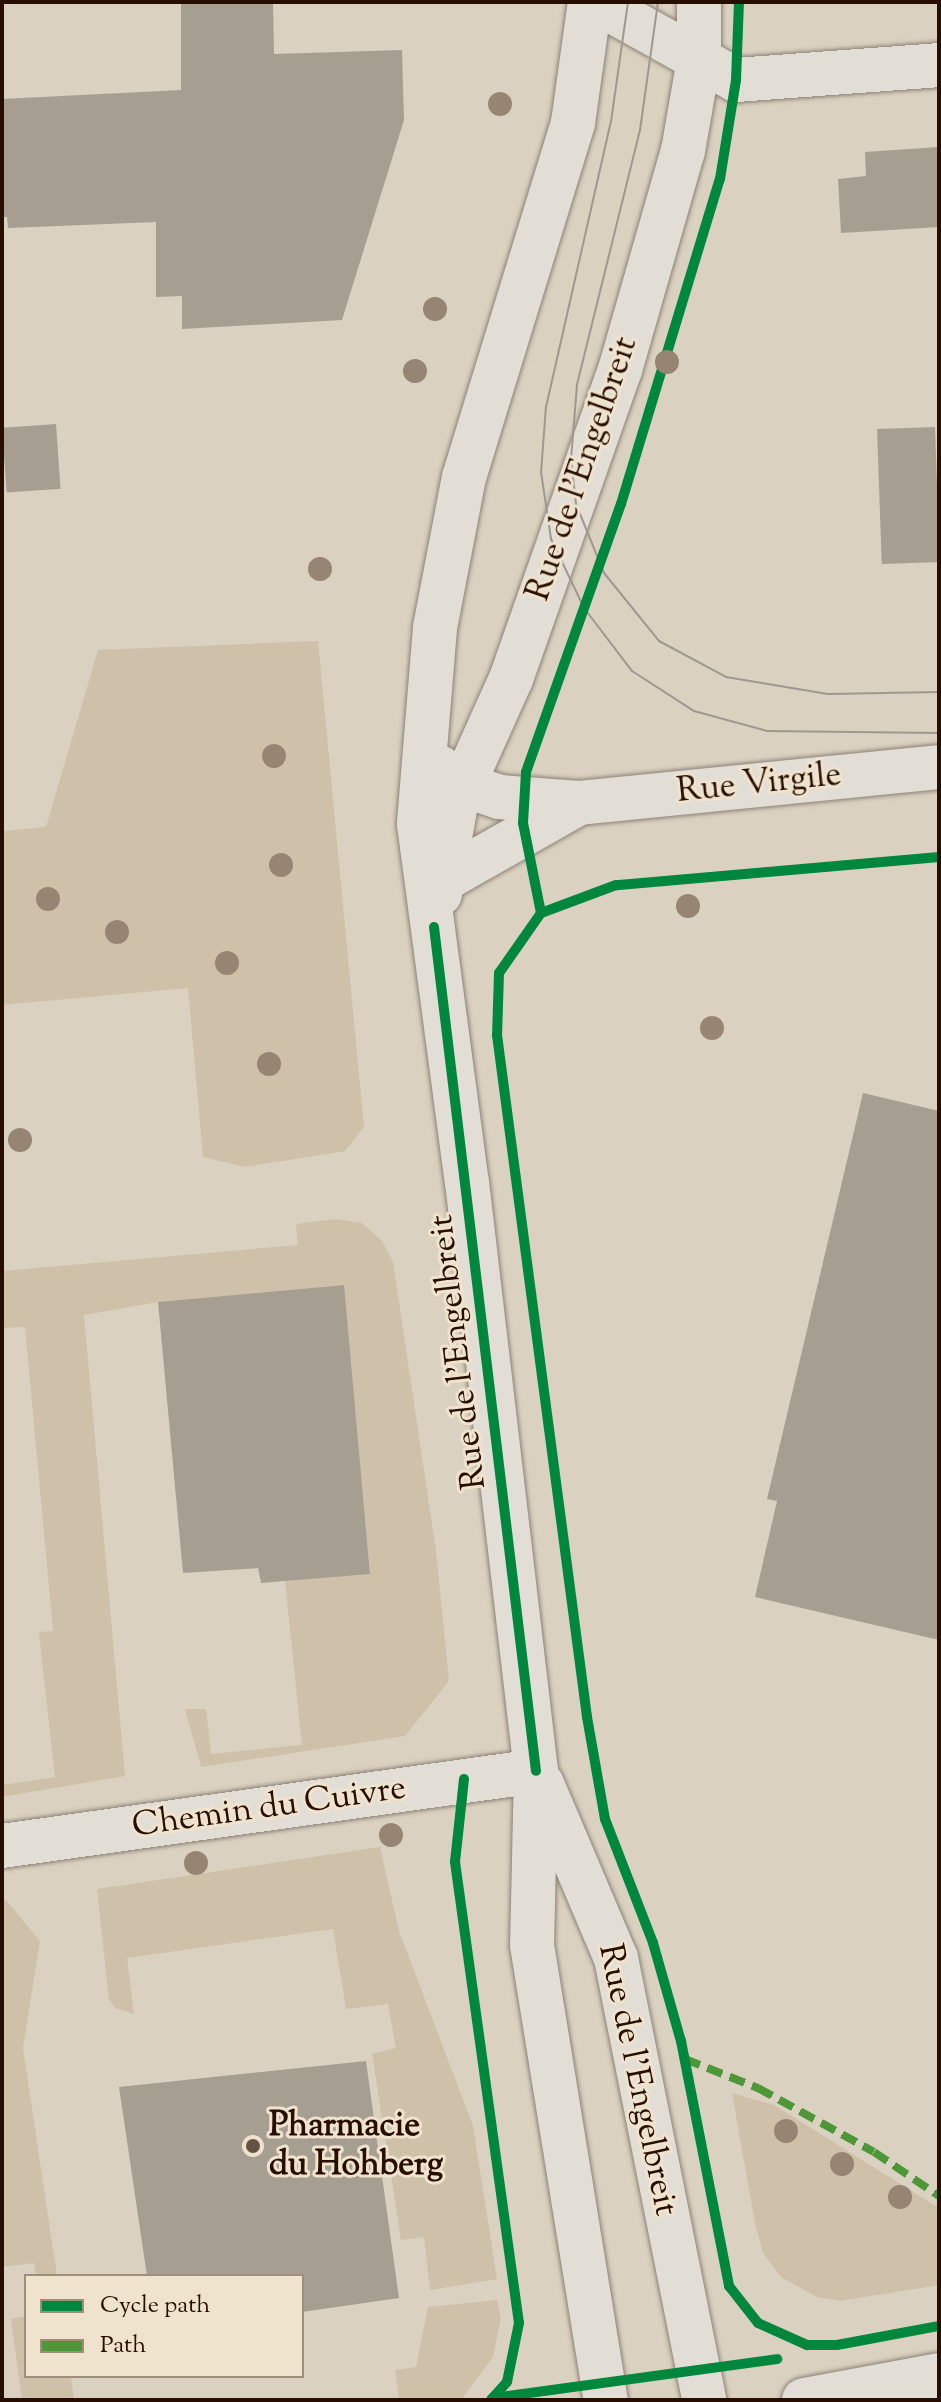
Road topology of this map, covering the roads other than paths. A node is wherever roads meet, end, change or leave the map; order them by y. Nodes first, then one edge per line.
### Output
1 (593, 2) edge
2 (699, 2) edge
3 (699, 59) junction
4 (939, 65) edge
5 (424, 754) junction
6 (939, 767) edge
7 (463, 785) junction
8 (579, 803) junction
9 (443, 880) junction
10 (434, 927) junction
11 (536, 1771) junction
12 (2, 1846) edge
13 (939, 2375) edge
14 (606, 2400) edge
15 (704, 2400) edge
16 (804, 2400) edge

1 - 3 street
1 - 5 street, Rue de l'Engelbreit
2 - 3 street, Rue de l'Engelbreit
3 - 4 street
3 - 7 street, Rue de l'Engelbreit
5 - 7 street, Rue Virgile
5 - 10 street, Rue de l'Engelbreit
6 - 8 street, Rue Virgile
7 - 8 street, Rue Virgile
7 - 9 street, Rue de l'Engelbreit
8 - 9 street, Rue Virgile
9 - 10 street, Rue de l'Engelbreit
10 - 11 street, Rue de l'Engelbreit
11 - 12 street, Chemin du Cuivre
11 - 14 street, Rue de l'Engelbreit
11 - 15 street, Rue de l'Engelbreit
13 - 16 street

